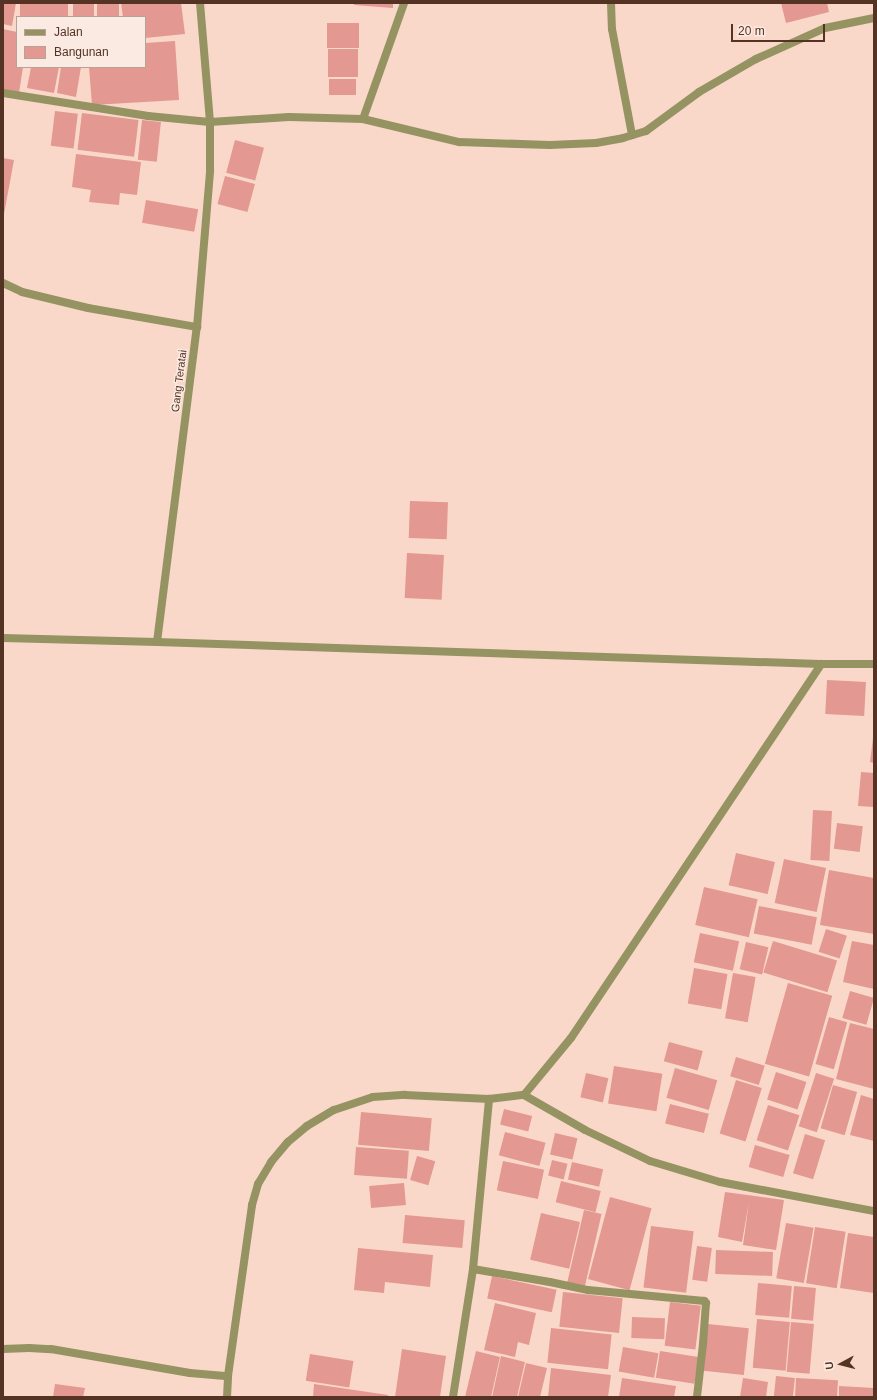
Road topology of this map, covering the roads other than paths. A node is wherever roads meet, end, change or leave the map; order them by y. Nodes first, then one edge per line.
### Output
1 (200, 3) edge
2 (404, 3) edge
3 (611, 3) edge
4 (874, 18) edge
5 (3, 93) edge
6 (363, 119) junction
7 (210, 122) junction
8 (632, 135) junction
9 (3, 283) edge
10 (197, 327) junction
11 (3, 638) edge
12 (157, 642) junction
13 (821, 664) junction
14 (874, 664) edge
15 (524, 1095) junction
16 (489, 1099) junction
17 (874, 1211) edge
18 (473, 1269) junction
19 (3, 1350) edge
20 (228, 1376) junction
21 (227, 1397) edge
22 (453, 1397) edge
23 (697, 1397) edge

1 - 7 street, Gang Teratai
2 - 6 street
3 - 8 street
4 - 8 street
5 - 7 street
6 - 7 street
6 - 8 street
7 - 10 street, Gang Teratai
9 - 10 street
10 - 12 street, Gang Teratai
11 - 12 street
12 - 13 street
13 - 14 street
13 - 15 street
15 - 16 street
15 - 17 street
16 - 18 street
16 - 20 street
18 - 22 street
18 - 23 street
19 - 20 street
20 - 21 street

